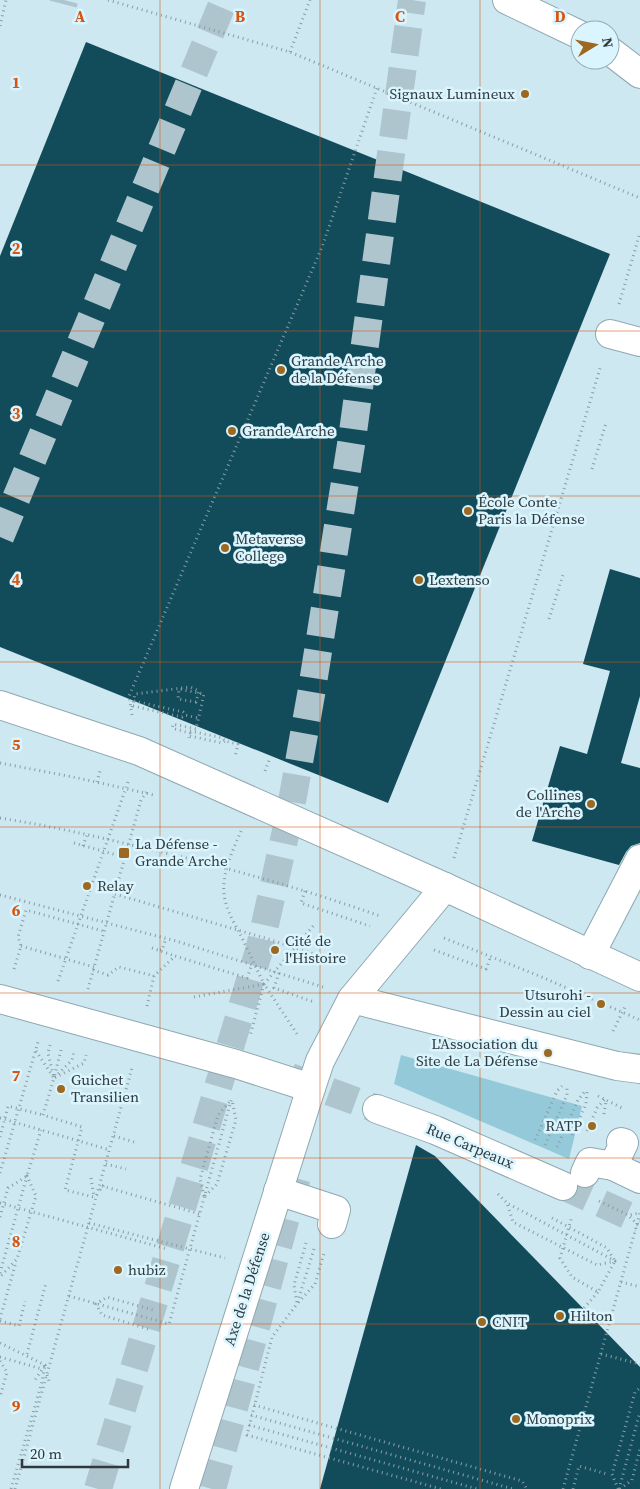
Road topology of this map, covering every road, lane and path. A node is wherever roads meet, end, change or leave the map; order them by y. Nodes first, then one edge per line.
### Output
1 (6, 0) edge
2 (108, 0) edge
3 (310, 0) edge
4 (507, 0) edge
5 (0, 26) edge
6 (570, 30) edge
7 (290, 52) junction
8 (620, 59) edge
9 (640, 74) edge
10 (377, 88) junction
11 (640, 198) edge
12 (640, 233) edge
13 (610, 334) junction
14 (640, 342) edge
15 (606, 423) dead end
16 (592, 469) dead end
17 (564, 572) dead end
18 (549, 619) dead end
19 (129, 696) dead end
20 (0, 705) edge
21 (135, 706) junction
22 (183, 714) junction
23 (198, 718) junction
24 (164, 725) dead end
25 (170, 738) dead end
26 (139, 751) junction
27 (236, 753) dead end
28 (270, 758) dead end
29 (95, 769) dead end
30 (264, 774) dead end
31 (97, 782) dead end
32 (152, 784) dead end
33 (0, 818) edge
34 (244, 824) dead end
35 (87, 835) junction
36 (68, 841) dead end
37 (74, 843) junction
38 (124, 857) junction
39 (640, 859) edge
40 (445, 887) junction
41 (305, 892) junction
42 (388, 918) dead end
43 (105, 922) dead end
44 (360, 923) dead end
45 (314, 925) dead end
46 (439, 936) dead end
47 (166, 938) dead end
48 (426, 947) dead end
49 (152, 948) dead end
50 (157, 949) junction
51 (590, 955) junction
52 (175, 956) junction
53 (491, 956) junction
54 (252, 964) dead end
55 (93, 969) junction
56 (280, 972) dead end
57 (154, 976) junction
58 (640, 977) edge
59 (264, 984) junction
60 (88, 989) dead end
61 (194, 996) dead end
62 (0, 999) edge
63 (352, 999) junction
64 (315, 1002) dead end
65 (147, 1007) dead end
66 (47, 1012) junction
67 (288, 1017) dead end
68 (640, 1020) edge
69 (249, 1038) dead end
70 (35, 1049) dead end
71 (48, 1053) dead end
72 (59, 1056) dead end
73 (72, 1060) dead end
74 (134, 1060) dead end
75 (84, 1063) dead end
76 (640, 1069) edge
77 (54, 1078) junction
78 (311, 1088) junction
79 (587, 1088) dead end
80 (234, 1091) dead end
81 (557, 1091) dead end
82 (567, 1095) dead end
83 (606, 1096) dead end
84 (232, 1100) junction
85 (586, 1104) dead end
86 (597, 1108) dead end
87 (377, 1109) tunnel mouth
88 (43, 1115) junction
89 (0, 1118) edge
90 (41, 1130) junction
91 (114, 1136) junction
92 (0, 1137) edge
93 (536, 1138) dead end
94 (570, 1140) dead end
95 (134, 1142) dead end
96 (110, 1150) junction
97 (543, 1150) dead end
98 (553, 1154) dead end
99 (106, 1164) junction
100 (126, 1170) dead end
101 (0, 1173) edge
102 (27, 1176) junction
103 (91, 1178) dead end
104 (640, 1179) edge
105 (106, 1182) dead end
106 (100, 1186) junction
107 (574, 1189) junction
108 (278, 1191) junction
109 (204, 1197) junction
110 (94, 1198) junction
111 (0, 1203) edge
112 (161, 1203) junction
113 (516, 1203) dead end
114 (169, 1205) dead end
115 (30, 1211) junction
116 (200, 1214) junction
117 (322, 1214) junction
118 (628, 1215) dead end
119 (549, 1216) dead end
120 (0, 1217) edge
121 (528, 1229) dead end
122 (167, 1249) dead end
123 (615, 1261) junction
124 (0, 1273) edge
125 (0, 1277) edge
126 (621, 1282) junction
127 (46, 1283) dead end
128 (315, 1284) dead end
129 (640, 1287) edge
130 (598, 1292) junction
131 (69, 1296) junction
132 (25, 1301) dead end
133 (96, 1304) junction
134 (298, 1304) junction
135 (584, 1308) dead end
136 (154, 1310) dead end
137 (0, 1320) edge
138 (148, 1328) dead end
139 (0, 1343) edge
140 (27, 1354) dead end
141 (601, 1354) junction
142 (0, 1358) edge
143 (0, 1361) edge
144 (640, 1364) edge
145 (45, 1365) junction
146 (48, 1371) junction
147 (35, 1380) dead end
148 (50, 1384) dead end
149 (640, 1388) edge
150 (0, 1397) edge
151 (254, 1406) junction
152 (640, 1412) edge
153 (252, 1415) junction
154 (249, 1425) junction
155 (640, 1449) edge
156 (607, 1474) dead end
157 (13, 1489) edge
158 (184, 1489) edge
159 (441, 1489) edge
160 (477, 1489) edge
161 (514, 1489) edge
162 (527, 1489) edge
163 (563, 1489) edge
164 (572, 1489) edge
165 (619, 1489) edge

1 - 5 path
2 - 7 path
3 - 7 path
4 - 6 street
7 - 10 path
8 - 9 street
10 - 11 path
10 - 19 path
12 - 13 path
13 - 14 street
13 - 40 path
15 - 16 path
17 - 18 path
20 - 26 street
21 - 22 path
21 - 22 path
21 - 23 path
22 - 23 path
23 - 25 path
24 - 27 path
26 - 40 street
26 - 66 path
28 - 30 path
29 - 31 path
32 - 38 path
33 - 35 path
34 - 59 path
35 - 37 path
35 - 41 path
36 - 37 path
37 - 38 path
38 - 55 path
39 - 51 street
40 - 51 street
40 - 63 street, Axe de la Défense
41 - 42 path
41 - 44 path
43 - 55 path
45 - 59 path
46 - 53 path
47 - 50 path
48 - 53 path
49 - 50 path
50 - 52 path
51 - 58 street
52 - 54 path
52 - 57 path
53 - 68 path
55 - 57 path
55 - 60 path
56 - 64 path
57 - 65 path
59 - 61 path
59 - 67 path
59 - 69 path
62 - 66 street
63 - 76 street
63 - 78 street, Axe de la Défense
66 - 78 street
66 - 101 path
70 - 77 path
71 - 77 path
72 - 77 path
73 - 77 path
74 - 91 path
75 - 77 path
77 - 88 path
78 - 108 street, Axe de la Défense
79 - 98 path
80 - 84 path
81 - 93 path
82 - 97 path
83 - 86 path
84 - 109 path
84 - 109 path
84 - 109 path
85 - 94 path
87 - 107 street, Rue Carpeaux
88 - 92 path
88 - 110 path
89 - 90 path
90 - 96 path
90 - 102 path
91 - 95 path
91 - 96 path
96 - 99 path
99 - 100 path
99 - 106 path
102 - 120 path
102 - 124 path
102 - 125 path
103 - 110 path
104 - 107 street
105 - 110 path
106 - 112 path
106 - 131 path
107 - 130 path
108 - 117 street
108 - 158 street, Axe de la Défense
109 - 116 path
111 - 115 path
112 - 114 path
112 - 116 path
113 - 123 path
115 - 122 path
115 - 137 path
116 - 133 path
117 - 134 path
117 - 134 path
118 - 126 path
119 - 123 path
121 - 123 path
123 - 130 path
126 - 129 path
126 - 141 path
127 - 140 path
128 - 134 path
130 - 135 path
131 - 133 path
131 - 146 path
132 - 137 path
133 - 136 path
133 - 138 path
134 - 151 path
139 - 145 path
141 - 144 path
141 - 163 path
142 - 146 path
143 - 150 path
145 - 147 path
145 - 148 path
145 - 157 path
146 - 157 path
149 - 165 path
151 - 153 path
151 - 162 path
152 - 165 path
153 - 154 path
153 - 161 path
154 - 159 path
154 - 160 path
155 - 165 path
156 - 164 path

